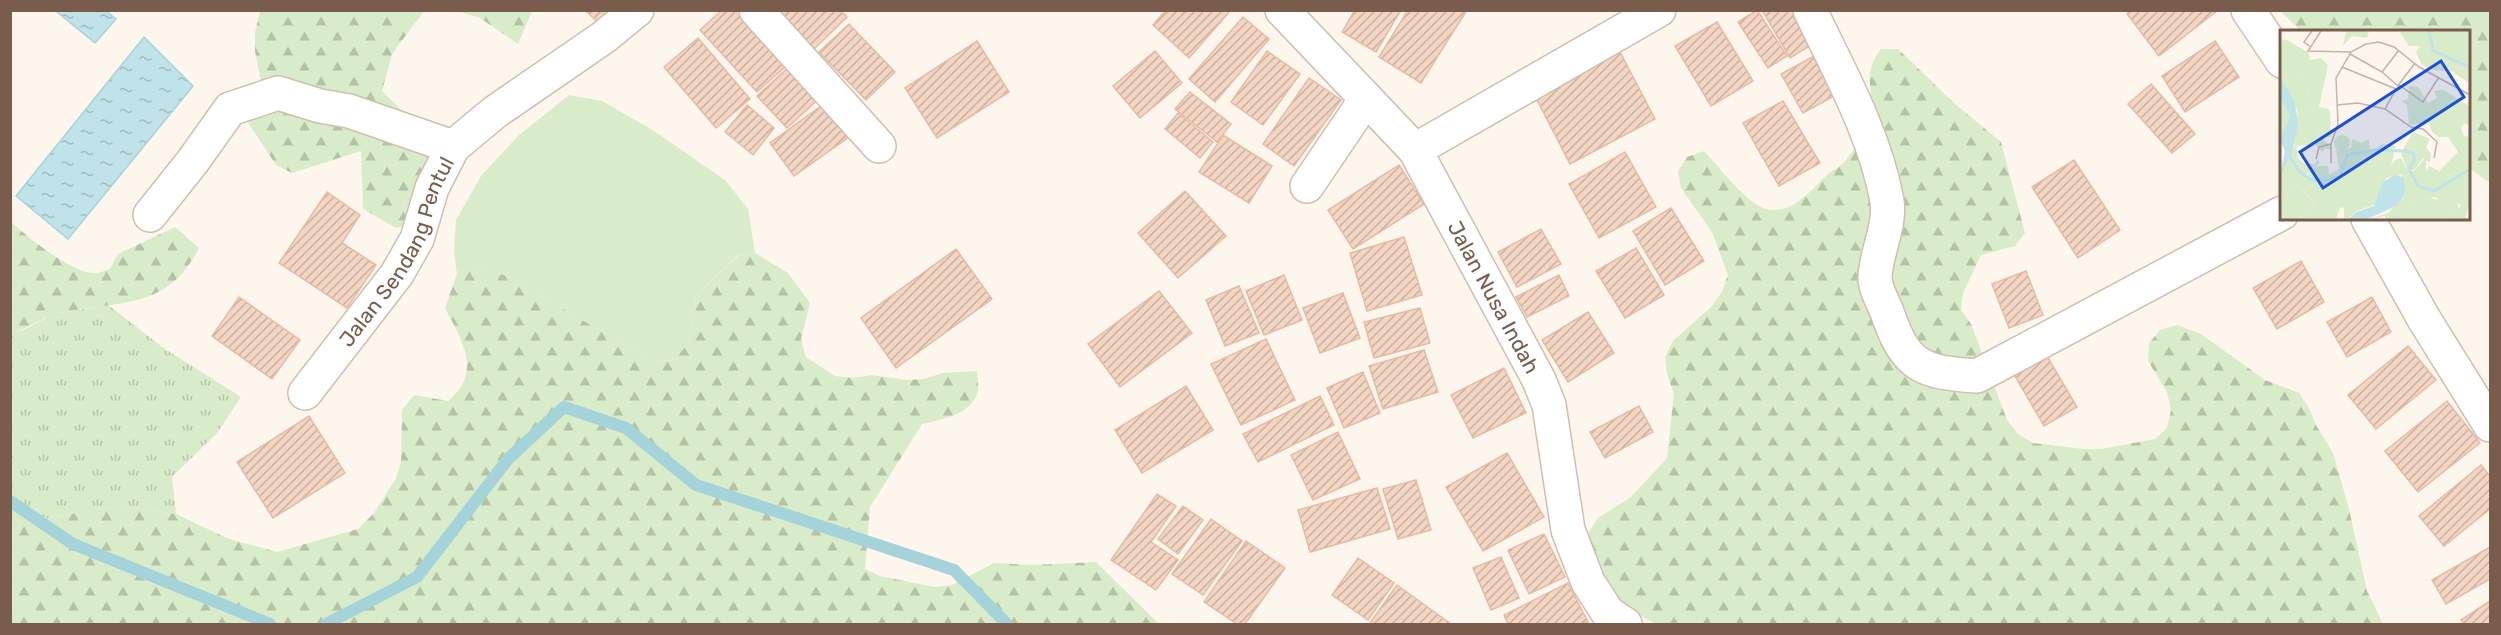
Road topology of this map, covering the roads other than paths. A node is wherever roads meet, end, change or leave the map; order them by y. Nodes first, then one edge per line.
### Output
1 (637, 10) edge
2 (756, 10) edge
3 (1282, 10) edge
4 (1659, 10) edge
5 (1810, 10) edge
6 (2248, 10) edge
7 (2280, 58) edge
8 (1366, 99) junction
9 (879, 146) dead end
10 (453, 147) junction
11 (1415, 150) junction
12 (1306, 186) dead end
13 (2280, 214) edge
14 (150, 215) dead end
15 (2369, 220) edge
16 (305, 393) dead end
17 (2490, 425) edge
18 (1625, 624) edge

1 - 10 street, Jalan Sendang Pentul
2 - 9 street
3 - 8 street, Jalan Nusa Indah
4 - 11 street
5 - 13 street
6 - 7 street
8 - 11 street, Jalan Nusa Indah
8 - 12 street
10 - 14 street
10 - 16 street, Jalan Sendang Pentul
11 - 18 street, Jalan Nusa Indah
15 - 17 street

